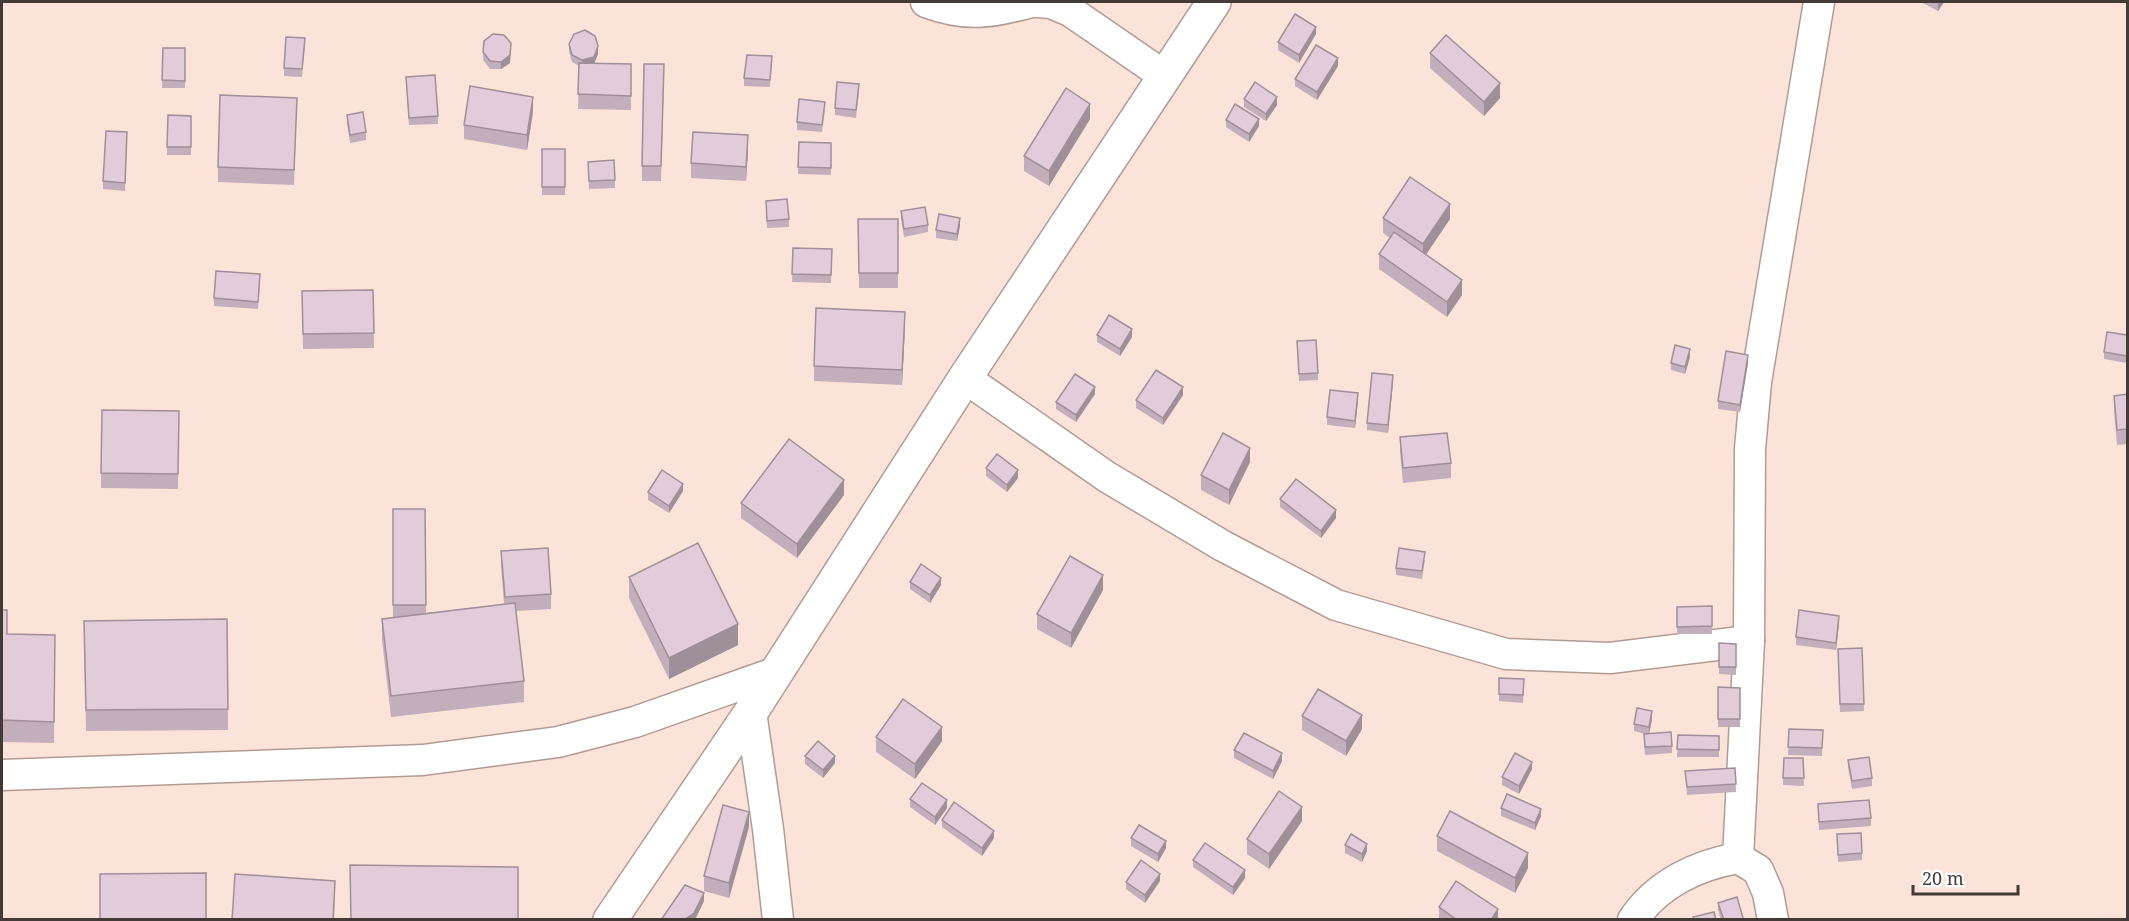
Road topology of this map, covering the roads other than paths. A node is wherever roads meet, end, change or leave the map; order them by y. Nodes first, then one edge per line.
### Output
1 (926, 2) edge
2 (1031, 2) edge
3 (1037, 2) edge
4 (1214, 2) edge
5 (1819, 2) edge
6 (1166, 77) junction
7 (966, 378) junction
8 (1749, 641) junction
9 (777, 672) junction
10 (751, 712) junction
11 (2, 775) edge
12 (1738, 858) junction
13 (610, 920) edge
14 (778, 920) edge
15 (1633, 920) edge
16 (1773, 920) edge

1 - 2 street
3 - 6 street
4 - 6 street
5 - 8 street
6 - 7 street
7 - 8 street
7 - 9 street
8 - 12 street
9 - 10 street
9 - 11 street
10 - 13 street
10 - 14 street
12 - 15 street
12 - 16 street

